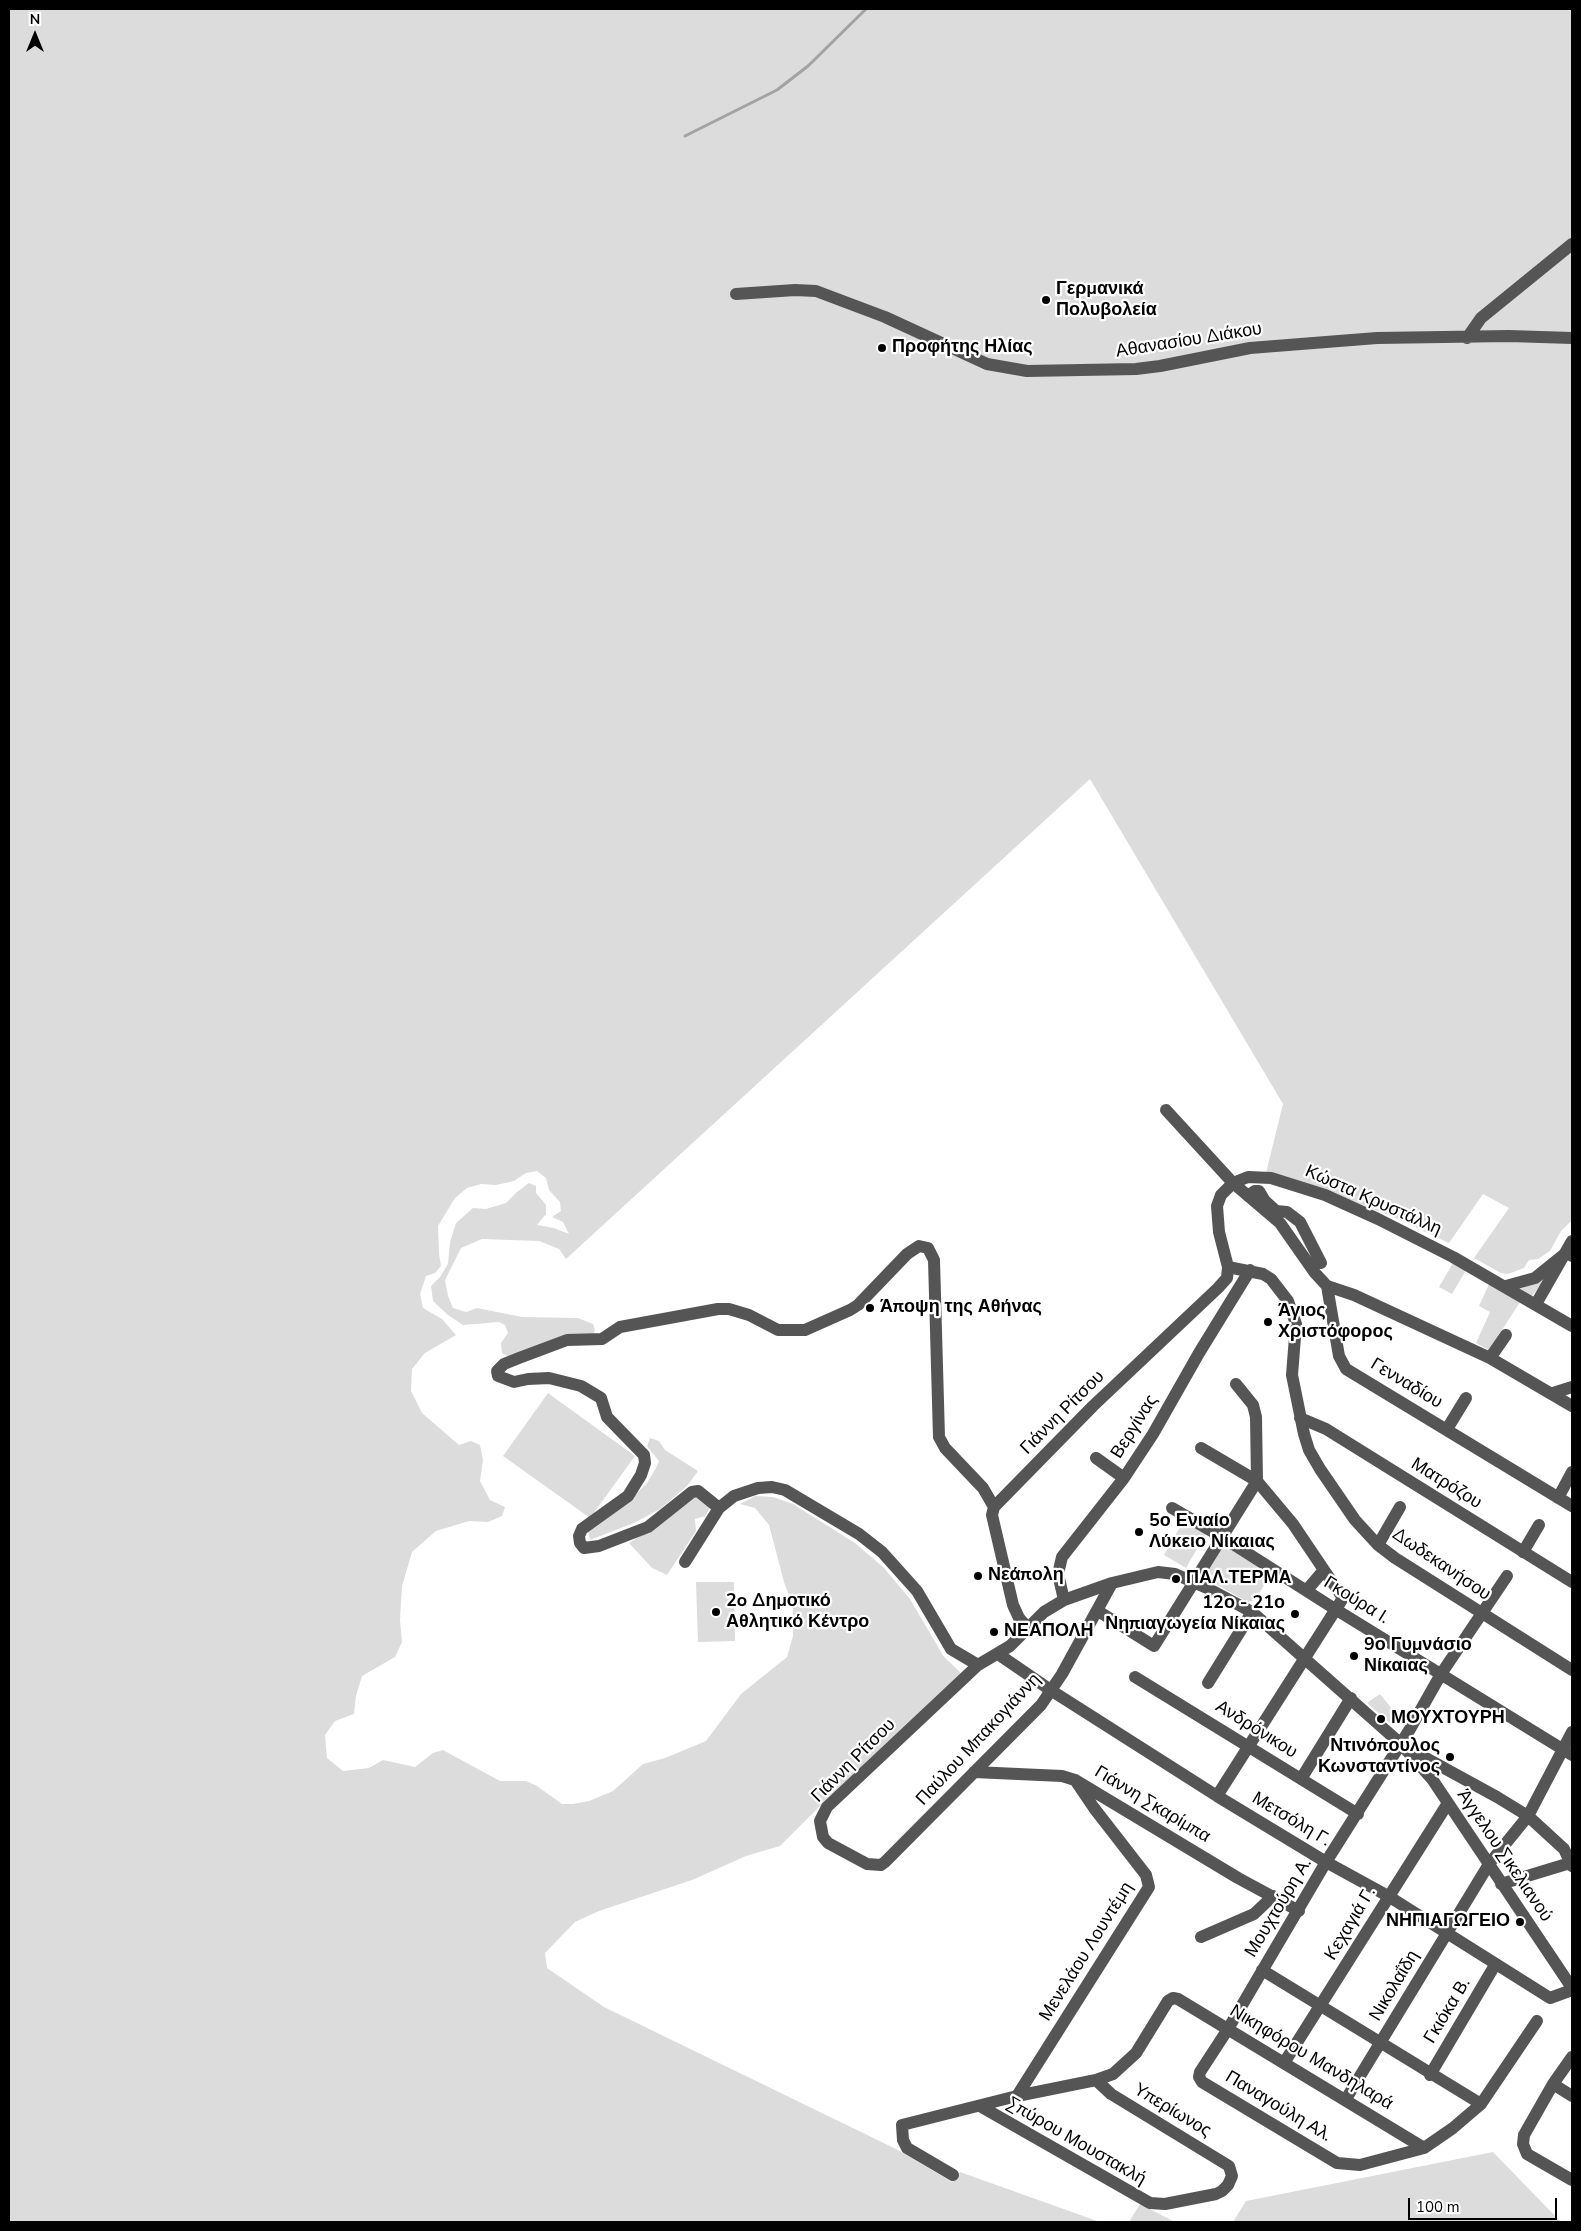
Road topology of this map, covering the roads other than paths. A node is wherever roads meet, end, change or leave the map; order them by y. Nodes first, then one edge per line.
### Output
1 (1572, 244) edge
2 (736, 294) dead end
3 (1467, 338) junction
4 (1572, 338) edge
5 (1166, 1110) dead end
6 (1233, 1183) junction
7 (1248, 1196) junction
8 (1572, 1241) edge
9 (1569, 1255) edge
10 (1321, 1263) dead end
11 (1228, 1267) junction
12 (1250, 1270) junction
13 (1327, 1286) junction
14 (1506, 1286) junction
15 (1536, 1304) junction
16 (1572, 1326) edge
17 (1506, 1335) dead end
18 (1490, 1358) junction
19 (1236, 1384) dead end
20 (1572, 1387) edge
21 (1553, 1393) junction
22 (1466, 1398) dead end
23 (1572, 1406) edge
24 (1300, 1418) junction
25 (1447, 1429) junction
26 (1201, 1448) dead end
27 (1096, 1458) dead end
28 (1572, 1472) edge
29 (1124, 1478) junction
30 (1257, 1480) junction
31 (1558, 1498) junction
32 (1572, 1506) edge
33 (994, 1507) junction
34 (1400, 1507) dead end
35 (718, 1508) junction
36 (1172, 1508) dead end
37 (1539, 1526) dead end
38 (1222, 1537) junction
39 (1378, 1545) junction
40 (1523, 1552) junction
41 (685, 1562) dead end
42 (1324, 1570) junction
43 (1507, 1576) dead end
44 (1194, 1582) junction
45 (1572, 1582) edge
46 (1112, 1583) junction
47 (1307, 1590) junction
48 (1064, 1600) junction
49 (1339, 1604) junction
50 (1098, 1611) junction
51 (1252, 1612) junction
52 (1482, 1614) junction
53 (1027, 1628) junction
54 (998, 1654) junction
55 (1303, 1659) junction
56 (978, 1665) junction
57 (1572, 1670) edge
58 (1441, 1674) junction
59 (1135, 1677) dead end
60 (1208, 1683) dead end
61 (1052, 1691) junction
62 (1351, 1698) junction
63 (1572, 1732) edge
64 (1401, 1744) junction
65 (1248, 1746) junction
66 (1567, 1752) edge
67 (974, 1772) junction
68 (1301, 1779) junction
69 (1076, 1780) junction
70 (1217, 1796) junction
71 (1448, 1803) junction
72 (1358, 1814) junction
73 (1528, 1816) junction
74 (834, 1848) joint
75 (1568, 1849) edge
76 (1326, 1862) junction
77 (1488, 1864) junction
78 (1571, 1865) edge
79 (1501, 1884) junction
80 (1272, 1896) junction
81 (1388, 1896) junction
82 (1299, 1910) junction
83 (1447, 1934) junction
84 (1202, 1937) dead end
85 (1495, 1965) junction
86 (1262, 1970) junction
87 (1572, 1989) edge
88 (1322, 2006) junction
89 (1537, 2021) dead end
90 (1228, 2029) junction
91 (1381, 2044) junction
92 (1572, 2057) edge
93 (1284, 2063) junction
94 (1430, 2075) junction
95 (1096, 2080) junction
96 (1202, 2082) joint
97 (1553, 2084) junction
98 (1017, 2096) junction
99 (1572, 2096) edge
100 (1346, 2100) junction
101 (1481, 2104) junction
102 (980, 2106) junction
103 (1424, 2148) junction
104 (953, 2175) dead end
105 (1572, 2180) edge
106 (1157, 2204) joint

1 - 3 street
2 - 3 street, Αθανασίου Διάκου
3 - 4 street, Αθανασίου Διάκου
5 - 6 street
6 - 7 street
6 - 11 street
6 - 14 street, Κώστα Κρυστάλλη
7 - 10 street
7 - 13 street
8 - 9 street
9 - 14 street
9 - 15 street
11 - 12 street, Δωδεκανήσου
11 - 33 street, Γιάννη Ρίτσου
12 - 24 street, Δωδεκανήσου
12 - 29 street, Βεργίνας
13 - 18 street
13 - 25 street, Γενναδίου
14 - 15 street, Κώστα Κρυστάλλη
15 - 16 street, Κώστα Κρυστάλλη
17 - 18 street
18 - 21 street
19 - 30 street
20 - 21 street
21 - 23 street
22 - 25 street
24 - 39 street, Δωδεκανήσου
24 - 40 street, Ματρόζου
25 - 31 street, Γενναδίου
26 - 30 street
27 - 29 street
28 - 31 street
29 - 48 street, Βεργίνας
30 - 38 street
30 - 42 street
31 - 32 street, Γενναδίου
33 - 35 street
33 - 53 street
34 - 39 street
35 - 41 street
35 - 56 street
36 - 38 street, Γκούρα Ι.
37 - 40 street
38 - 44 street
38 - 47 street, Γκούρα Ι.
39 - 52 street, Δωδεκανήσου
40 - 45 street, Ματρόζου
42 - 47 street
42 - 49 street
43 - 52 street, Μουχτούρη Α.
44 - 46 street, Άγγελου Σικελιανού
44 - 50 street
44 - 51 street, Άγγελου Σικελιανού
46 - 48 street, Άγγελου Σικελιανού
46 - 50 street, Παύλου Μπακογιάννη
47 - 49 street, Γκούρα Ι.
48 - 53 street, Άγγελου Σικελιανού
49 - 55 street
49 - 58 street, Γκούρα Ι.
50 - 61 street, Παύλου Μπακογιάννη
51 - 55 street, Άγγελου Σικελιανού
51 - 60 street
52 - 57 street, Δωδεκανήσου
52 - 58 street, Μουχτούρη Α.
53 - 54 street, Γιάννη Ρίτσου
54 - 56 street, Γιάννη Ρίτσου
54 - 61 street, Μετσόλη Γ.
55 - 62 street, Άγγελου Σικελιανού
55 - 65 street
56 - 74 street, Γιάννη Ρίτσου
58 - 64 street, Μουχτούρη Α.
58 - 66 street, Γκούρα Ι.
59 - 65 street, Ανδρόνικου
61 - 67 street, Παύλου Μπακογιάννη
61 - 70 street, Μετσόλη Γ.
62 - 64 street, Άγγελου Σικελιανού
62 - 68 street
63 - 66 street, Νικολαΐδη
64 - 71 street, Άγγελου Σικελιανού
64 - 72 street, Μουχτούρη Α.
64 - 73 street
65 - 68 street, Ανδρόνικου
65 - 70 street
66 - 73 street, Νικολαΐδη
67 - 69 street, Γιάννη Σκαρίμπα
67 - 74 street, Παύλου Μπακογιάννη
68 - 72 street, Ανδρόνικου
69 - 80 street, Γιάννη Σκαρίμπα
69 - 98 street, Μενελάου Λουντέμη
70 - 76 street, Μετσόλη Γ.
71 - 77 street, Άγγελου Σικελιανού
71 - 81 street, Κεχαγιά Γ.
72 - 76 street, Μουχτούρη Α.
73 - 75 street
73 - 77 street, Νικολαΐδη
75 - 78 street
76 - 81 street, Μετσόλη Γ.
76 - 82 street, Μουχτούρη Α.
77 - 79 street, Άγγελου Σικελιανού
77 - 83 street, Νικολαΐδη
78 - 79 street
79 - 87 street, Άγγελου Σικελιανού
80 - 82 street, Γιάννη Σκαρίμπα
80 - 84 street
81 - 83 street, Μετσόλη Γ.
81 - 88 street, Κεχαγιά Γ.
82 - 86 street, Μουχτούρη Α.
83 - 85 street, Μετσόλη Γ.
83 - 91 street, Νικολαΐδη
85 - 87 street, Μετσόλη Γ.
85 - 94 street, Γκιόκα Β.
86 - 88 street
86 - 90 street, Μουχτούρη Α.
88 - 91 street
88 - 93 street, Κεχαγιά Γ.
89 - 101 street
90 - 93 street, Νικηφόρου Μανδηλαρά
90 - 95 street, Νικηφόρου Μανδηλαρά
90 - 96 street, Μουχτούρη Α.
91 - 94 street
91 - 100 street, Νικολαΐδη
92 - 97 street
93 - 100 street, Νικηφόρου Μανδηλαρά
94 - 101 street
95 - 98 street
95 - 106 street, Υπερίωνος
96 - 103 street, Παναγούλη Αλ.
97 - 99 street
97 - 105 street
98 - 102 street
100 - 103 street, Νικηφόρου Μανδηλαρά
101 - 103 street
102 - 104 street
102 - 106 street, Σπύρου Μουστακλή

